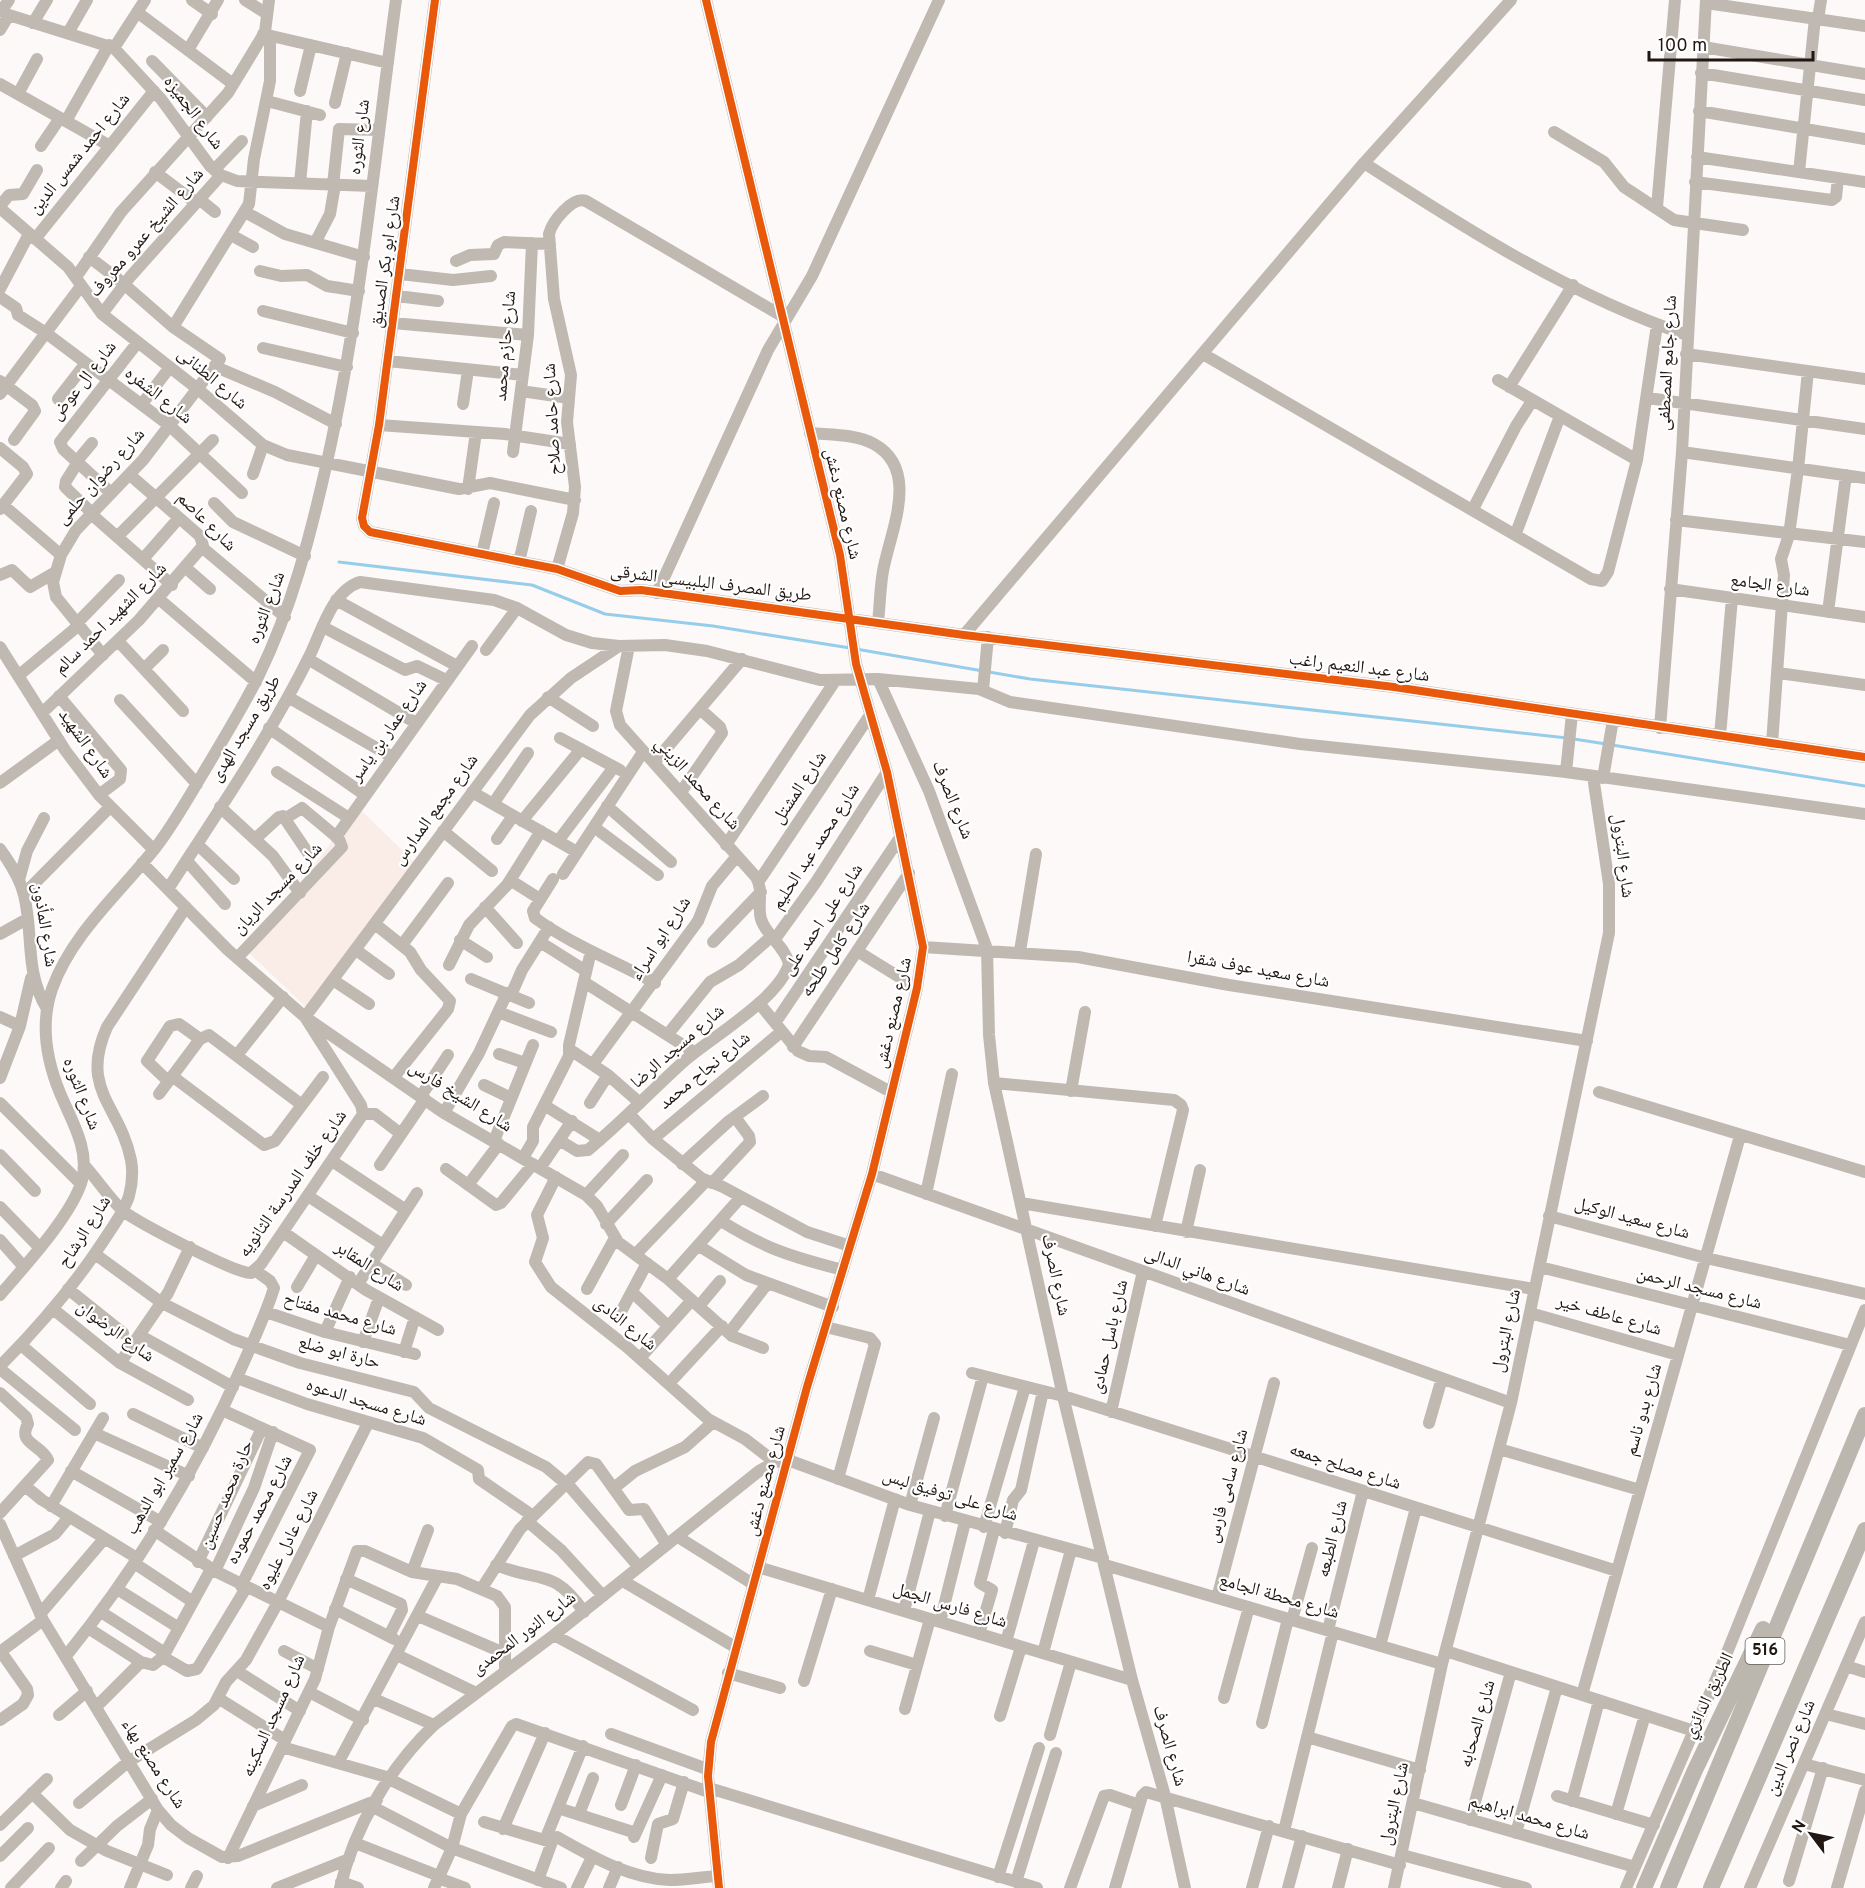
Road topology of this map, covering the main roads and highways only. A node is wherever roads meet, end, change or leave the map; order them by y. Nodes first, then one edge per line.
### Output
1 (1865, 1415) edge
2 (1817, 1524) junction
3 (1865, 1530) edge
4 (1644, 1888) edge
5 (1668, 1888) edge
6 (1711, 1888) edge

1 - 2 highway, الطريق الدائري / 516
2 - 4 highway, الطريق الدائري / 516
2 - 5 highway, الطريق الدائري / 516
3 - 6 highway, 516

